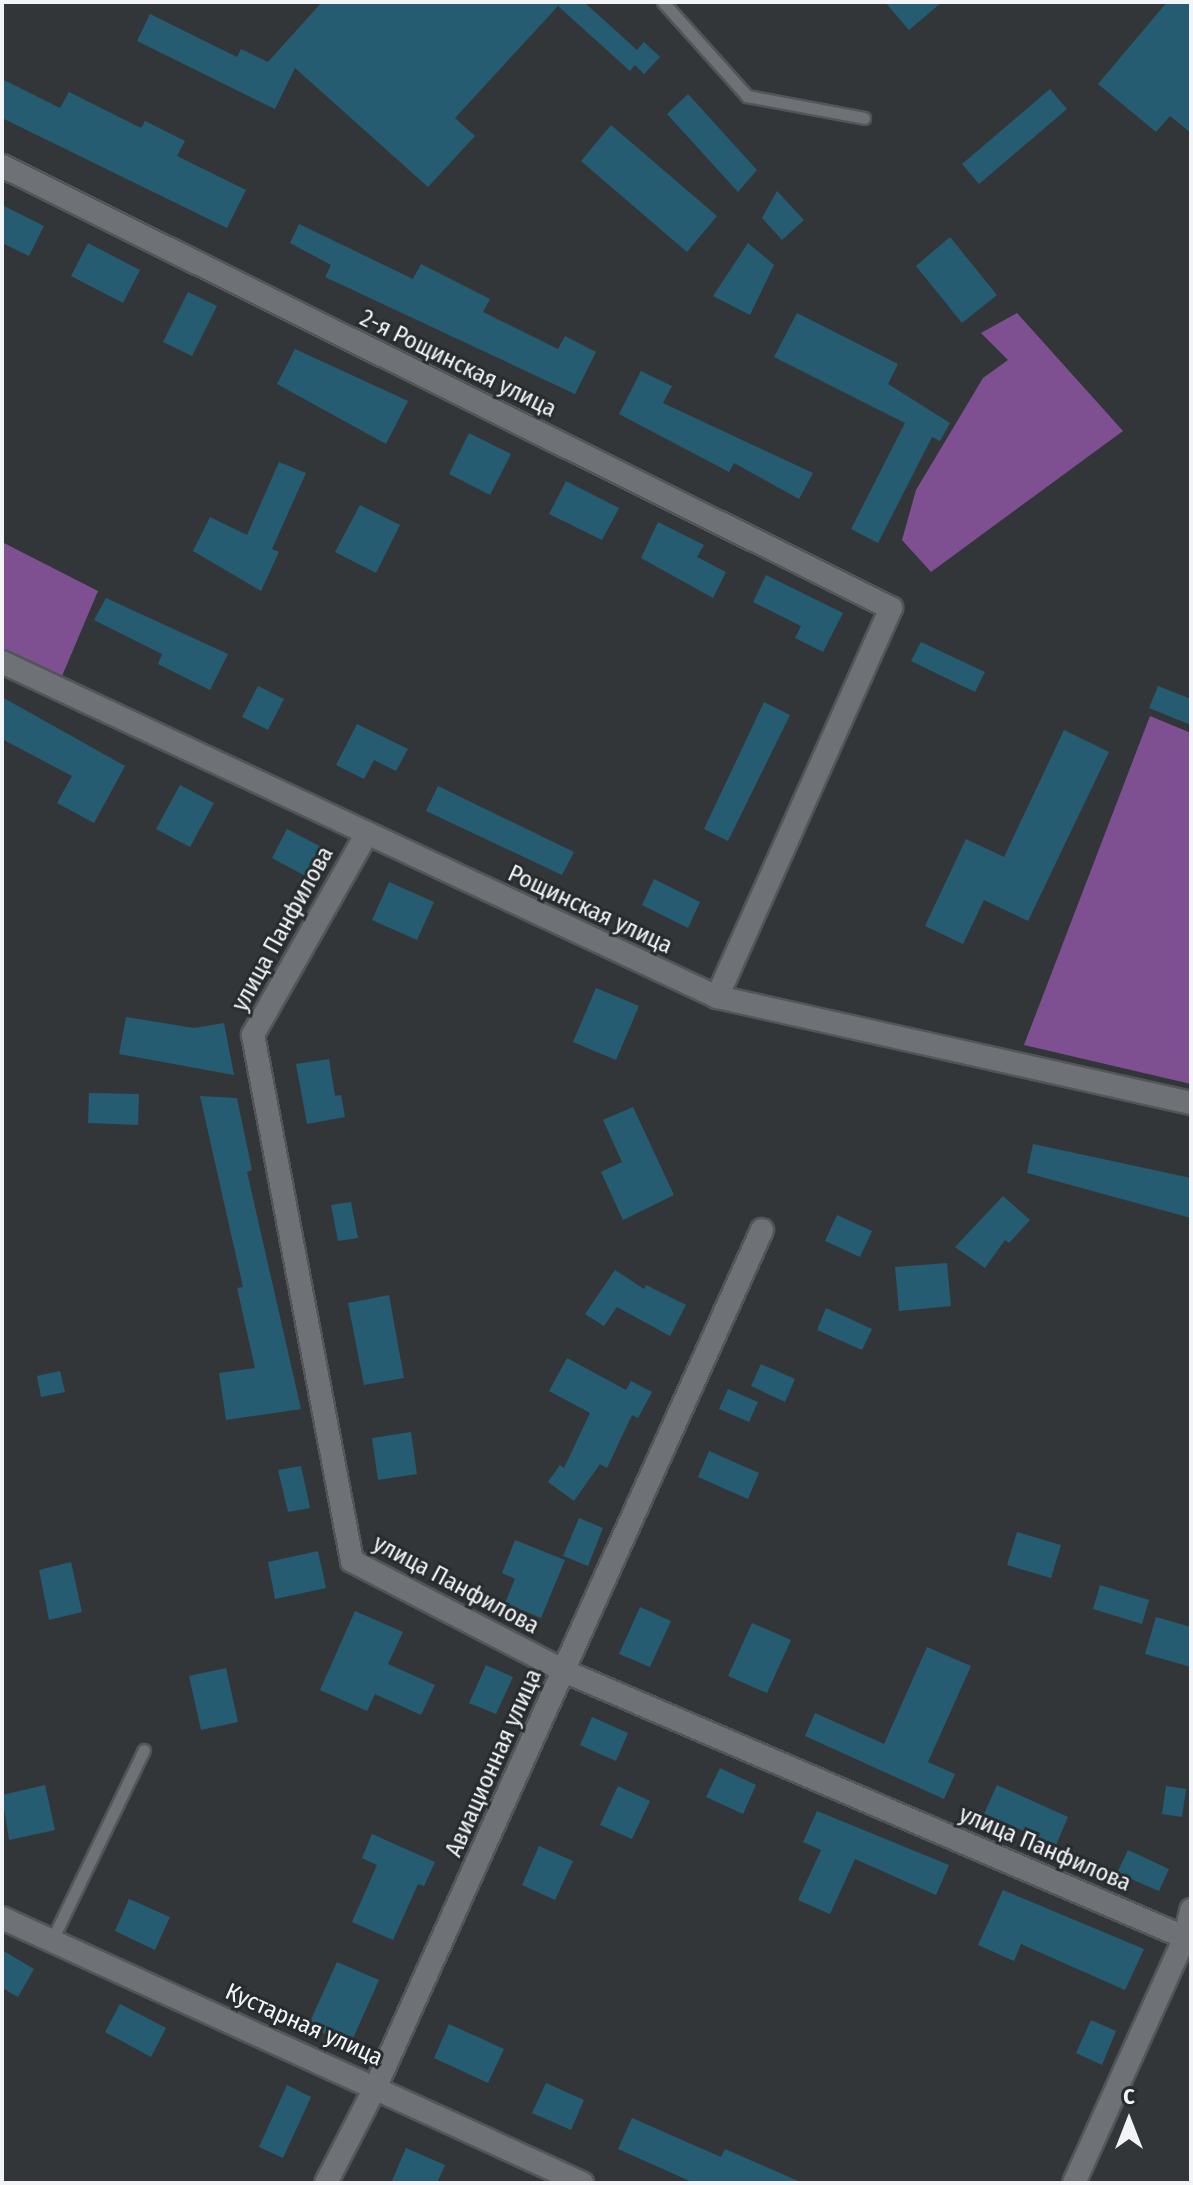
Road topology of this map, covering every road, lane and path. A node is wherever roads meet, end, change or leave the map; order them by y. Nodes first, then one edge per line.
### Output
1 (663, 2) edge
2 (864, 118) dead end
3 (2, 166) edge
4 (2, 662) edge
5 (366, 835) junction
6 (717, 997) junction
7 (1191, 1103) edge
8 (762, 1230) dead end
9 (564, 1671) junction
10 (144, 1750) dead end
11 (1191, 1910) edge
12 (2, 1918) edge
13 (1188, 1938) edge
14 (52, 1940) junction
15 (376, 2086) junction
16 (326, 2183) edge
17 (582, 2183) edge
18 (1074, 2183) edge

1 - 2 lane
3 - 6 street, 2-я Рощинская улица
4 - 5 street, Рощинская улица
5 - 6 street, Рощинская улица
5 - 9 street, улица Панфилова
6 - 7 street, Рощинская улица
8 - 9 street, Авиационная улица
9 - 13 street, улица Панфилова
9 - 15 street, Авиационная улица
10 - 14 lane
11 - 13 street
12 - 14 street, Кустарная улица
13 - 18 street
14 - 15 street, Кустарная улица
15 - 16 street, Авиационная улица
15 - 17 street, Кустарная улица

